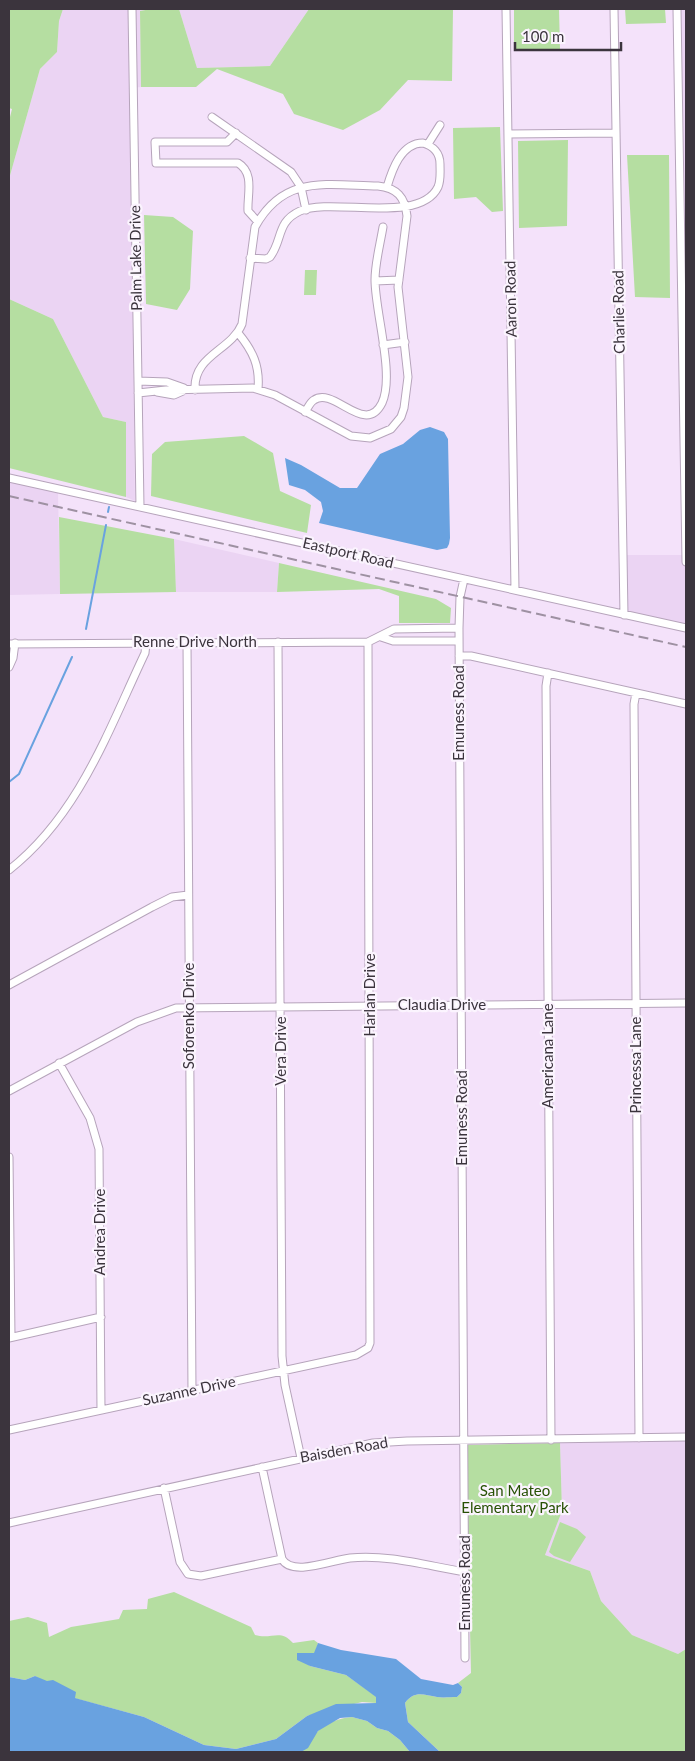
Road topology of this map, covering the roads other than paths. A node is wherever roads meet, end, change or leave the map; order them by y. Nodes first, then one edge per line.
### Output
1 (132, 9) edge
2 (506, 9) edge
3 (614, 9) edge
4 (677, 9) edge
5 (212, 117) dead end
6 (440, 124) dead end
7 (616, 133) junction
8 (236, 134) junction
9 (508, 134) junction
10 (428, 144) junction
11 (300, 187) junction
12 (387, 187) junction
13 (406, 206) junction
14 (306, 210) junction
15 (258, 222) junction
16 (382, 227) dead end
17 (250, 258) junction
18 (398, 280) junction
19 (375, 281) junction
20 (238, 333) junction
21 (406, 342) junction
22 (383, 345) junction
23 (138, 381) junction
24 (258, 389) junction
25 (186, 390) junction
26 (195, 390) junction
27 (138, 393) junction
28 (305, 412) junction
29 (9, 478) edge
30 (140, 507) junction
31 (686, 562) edge
32 (464, 579) junction
33 (515, 590) junction
34 (624, 614) junction
35 (459, 628) junction
36 (686, 628) edge
37 (381, 637) junction
38 (459, 641) junction
39 (146, 642) junction
40 (187, 642) junction
41 (278, 642) junction
42 (368, 642) junction
43 (12, 644) edge
44 (459, 656) junction
45 (9, 667) edge
46 (548, 673) junction
47 (636, 693) junction
48 (686, 704) edge
49 (9, 870) edge
50 (188, 895) junction
51 (9, 985) edge
52 (548, 1004) junction
53 (636, 1004) junction
54 (686, 1004) edge
55 (461, 1005) junction
56 (280, 1006) junction
57 (370, 1006) junction
58 (189, 1007) junction
59 (59, 1063) junction
60 (9, 1091) edge
61 (9, 1157) edge
62 (101, 1317) junction
63 (10, 1337) edge
64 (368, 1348) joint
65 (283, 1370) junction
66 (192, 1391) junction
67 (101, 1410) junction
68 (9, 1430) edge
69 (686, 1437) edge
70 (639, 1438) junction
71 (551, 1440) junction
72 (464, 1441) junction
73 (302, 1458) junction
74 (262, 1467) junction
75 (164, 1488) junction
76 (9, 1523) edge
77 (282, 1559) junction
78 (465, 1572) junction
79 (465, 1658) dead end

1 - 23 street, Palm Lake Drive
2 - 9 street, Aaron Road
3 - 7 street, Charlie Road
4 - 31 street
5 - 8 street
6 - 10 street
7 - 9 street
7 - 34 street, Charlie Road
8 - 11 street
8 - 15 street
9 - 33 street, Aaron Road
10 - 12 street
10 - 13 street
11 - 12 street
11 - 14 street
11 - 15 street
12 - 13 street
13 - 14 street
13 - 18 street
14 - 17 street
15 - 17 street
16 - 19 street
17 - 20 street
18 - 19 street
18 - 21 street
19 - 22 street
20 - 24 street
20 - 26 street
21 - 22 street
21 - 28 street
22 - 28 street
23 - 25 street
23 - 27 street, Palm Lake Drive
24 - 26 street
24 - 28 street
25 - 26 street
25 - 27 street
27 - 30 street, Palm Lake Drive
29 - 30 street, Eastport Road
30 - 32 street, Eastport Road
32 - 33 street, Eastport Road
32 - 35 street, Emuness Road
33 - 34 street, Eastport Road
34 - 36 street, Eastport Road
35 - 37 street, Renne Drive North
35 - 38 street, Emuness Road
37 - 38 street
37 - 42 street, Renne Drive North
38 - 44 street, Emuness Road
39 - 40 street, Renne Drive North
39 - 43 street, Renne Drive North
39 - 49 street
40 - 41 street, Renne Drive North
40 - 50 street, Soforenko Drive
41 - 42 street, Renne Drive North
41 - 56 street, Vera Drive
42 - 57 street, Harlan Drive
43 - 45 street
44 - 46 street
44 - 55 street, Emuness Road
46 - 47 street
46 - 52 street, Americana Lane
47 - 48 street
47 - 53 street, Princessa Lane
50 - 51 street
50 - 58 street, Soforenko Drive
52 - 53 street, Claudia Drive
52 - 55 street, Claudia Drive
52 - 71 street, Americana Lane
53 - 54 street, Claudia Drive
53 - 70 street, Princessa Lane
55 - 57 street, Claudia Drive
55 - 72 street, Emuness Road
56 - 57 street, Claudia Drive
56 - 58 street, Claudia Drive
56 - 65 street, Vera Drive
57 - 64 street, Harlan Drive
58 - 59 street, Claudia Drive
58 - 66 street, Soforenko Drive
59 - 60 street, Claudia Drive
59 - 62 street, Andrea Drive
61 - 63 street
62 - 63 street
62 - 67 street, Andrea Drive
64 - 65 street, Suzanne Drive
65 - 66 street, Suzanne Drive
65 - 73 street, Vera Drive
66 - 67 street, Suzanne Drive
67 - 68 street, Suzanne Drive
69 - 70 street, Baisden Road
70 - 71 street, Baisden Road
71 - 72 street, Baisden Road
72 - 73 street, Baisden Road
72 - 78 street, Emuness Road
73 - 74 street, Baisden Road
74 - 75 street, Baisden Road
74 - 77 street
75 - 76 street, Baisden Road
75 - 77 street
77 - 78 street
78 - 79 street, Emuness Road

